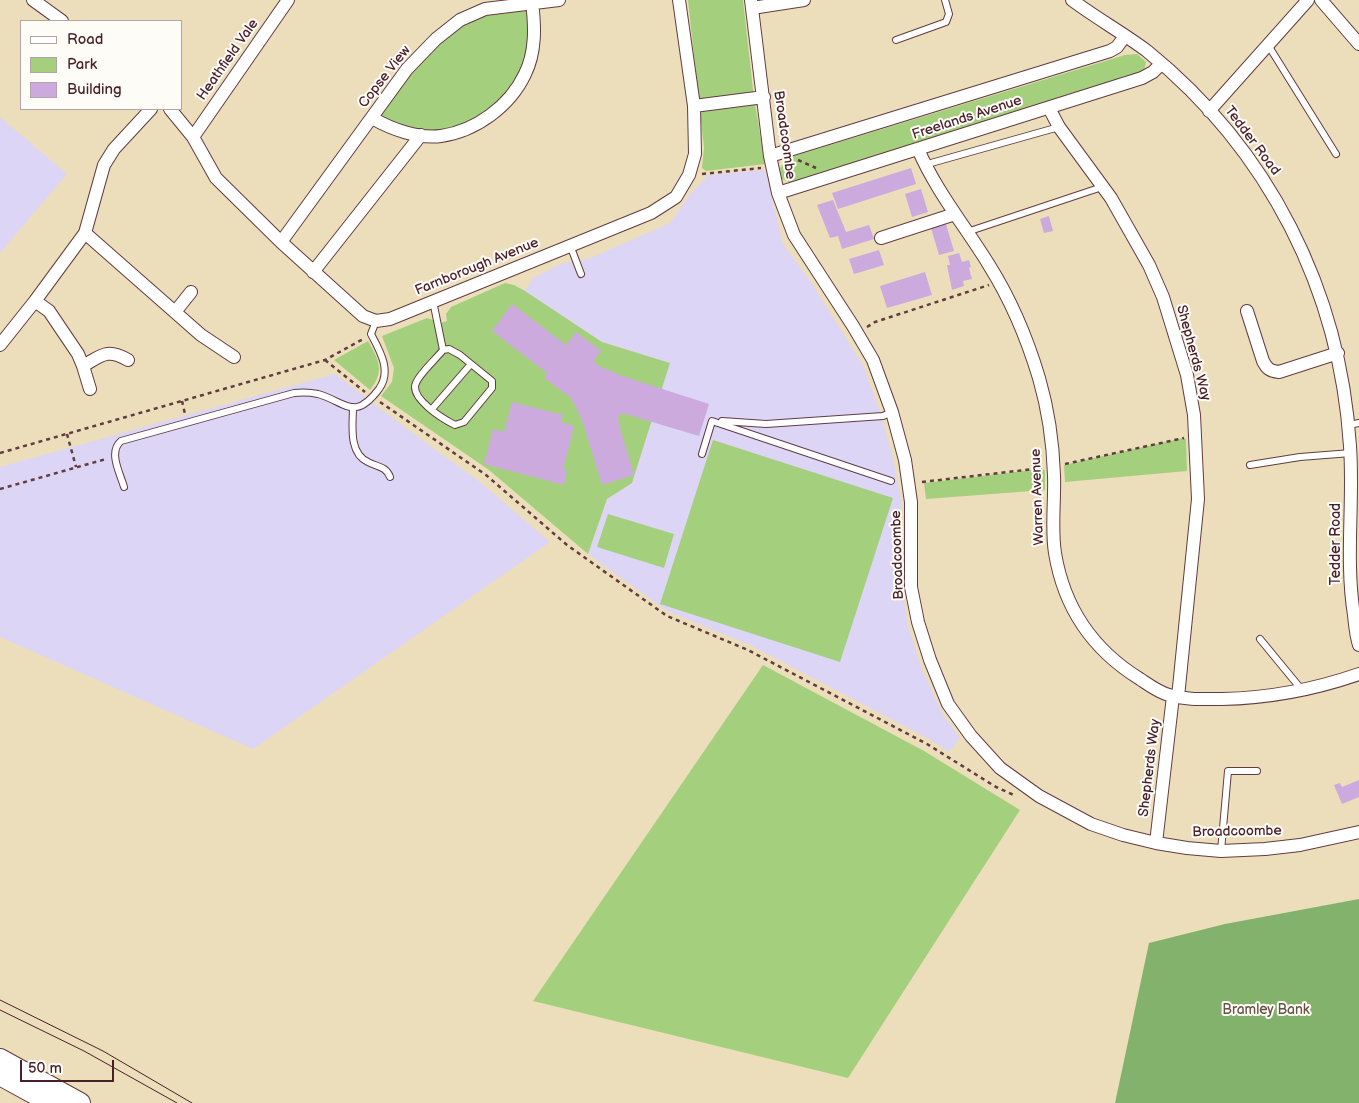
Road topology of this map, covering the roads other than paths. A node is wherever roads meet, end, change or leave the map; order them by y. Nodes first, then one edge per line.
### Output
1 (288, 0) edge
2 (559, 0) edge
3 (679, 0) edge
4 (804, 0) edge
5 (945, 0) edge
6 (1072, 0) edge
7 (1308, 0) edge
8 (1321, 0) edge
9 (39, 2) edge
10 (532, 2) junction
11 (752, 4) edge
12 (61, 20) edge
13 (1125, 36) junction
14 (896, 40) dead end
15 (1359, 44) edge
16 (1268, 45) junction
17 (1161, 64) junction
18 (764, 97) junction
19 (694, 106) junction
20 (1049, 108) junction
21 (150, 110) edge
22 (171, 110) edge
23 (1210, 111) junction
24 (372, 118) junction
25 (1059, 127) junction
26 (421, 135) junction
27 (193, 137) junction
28 (918, 149) junction
29 (1336, 154) dead end
30 (774, 159) junction
31 (924, 164) junction
32 (1102, 187) junction
33 (778, 193) junction
34 (955, 214) junction
35 (967, 232) junction
36 (85, 233) junction
37 (881, 238) dead end
38 (281, 242) junction
39 (570, 246) junction
40 (313, 272) junction
41 (581, 274) dead end
42 (191, 292) dead end
43 (433, 301) junction
44 (35, 302) junction
45 (1247, 311) dead end
46 (175, 312) junction
47 (376, 321) junction
48 (0, 345) edge
49 (443, 350) junction
50 (1338, 353) junction
51 (234, 357) dead end
52 (128, 360) dead end
53 (471, 364) junction
54 (83, 366) junction
55 (90, 389) dead end
56 (353, 407) junction
57 (432, 409) junction
58 (892, 412) junction
59 (712, 421) junction
60 (1354, 424) edge
61 (1351, 453) junction
62 (702, 454) dead end
63 (1250, 465) dead end
64 (390, 477) dead end
65 (891, 481) dead end
66 (124, 487) dead end
67 (1260, 639) dead end
68 (1359, 645) edge
69 (1359, 674) edge
70 (1303, 691) junction
71 (1176, 696) junction
72 (1257, 771) dead end
73 (1359, 832) edge
74 (1156, 844) junction
75 (1221, 851) junction
76 (0, 1059) edge
77 (0, 1075) edge
78 (51, 1103) edge
79 (80, 1103) edge

1 - 27 street, Heathfield Vale
2 - 10 street, Copse View
3 - 19 street, Farnborough Avenue
4 - 11 street
5 - 14 lane
6 - 13 street, Tedder Road
7 - 16 street
8 - 15 street
9 - 12 street
10 - 24 street, Copse View
10 - 26 street
11 - 18 street, Broadcoombe
13 - 17 street, Tedder Road
13 - 30 street, Freelands Avenue
16 - 23 street
16 - 29 lane
17 - 20 street, Freelands Avenue
17 - 23 street, Tedder Road
18 - 19 street
18 - 30 street, Broadcoombe
19 - 39 street, Farnborough Avenue
20 - 25 street, Shepherds Way
20 - 28 street, Freelands Avenue
21 - 36 street
22 - 27 street
23 - 50 street, Tedder Road
24 - 26 street
24 - 38 street, Copse View
25 - 31 lane
25 - 32 street, Shepherds Way
26 - 40 street
27 - 38 street
28 - 31 street, Warren Avenue
28 - 33 street, Freelands Avenue
30 - 33 street, Broadcoombe
31 - 34 street, Warren Avenue
32 - 35 lane
32 - 71 street, Shepherds Way
33 - 58 street, Broadcoombe
34 - 35 street, Warren Avenue
34 - 37 street
35 - 71 street, Warren Avenue
36 - 44 street
36 - 46 street
38 - 40 street
39 - 41 lane
39 - 43 street, Farnborough Avenue
40 - 47 street
42 - 46 street
43 - 47 street, Farnborough Avenue
43 - 49 lane
44 - 48 street
44 - 54 street
45 - 50 street
46 - 51 street
47 - 56 lane
49 - 53 lane
49 - 57 lane
50 - 60 street, Tedder Road
52 - 54 street
53 - 57 lane
53 - 57 lane
54 - 55 street
56 - 64 lane
56 - 66 lane
58 - 59 lane
58 - 74 street, Broadcoombe
59 - 62 lane
59 - 65 lane
60 - 61 street, Tedder Road
61 - 63 lane
61 - 68 street, Tedder Road
67 - 70 lane
69 - 70 street, Warren Avenue
70 - 71 street, Warren Avenue
71 - 74 street, Shepherds Way
72 - 75 lane
73 - 75 street, Broadcoombe
74 - 75 street, Broadcoombe
76 - 79 main road
77 - 78 main road

